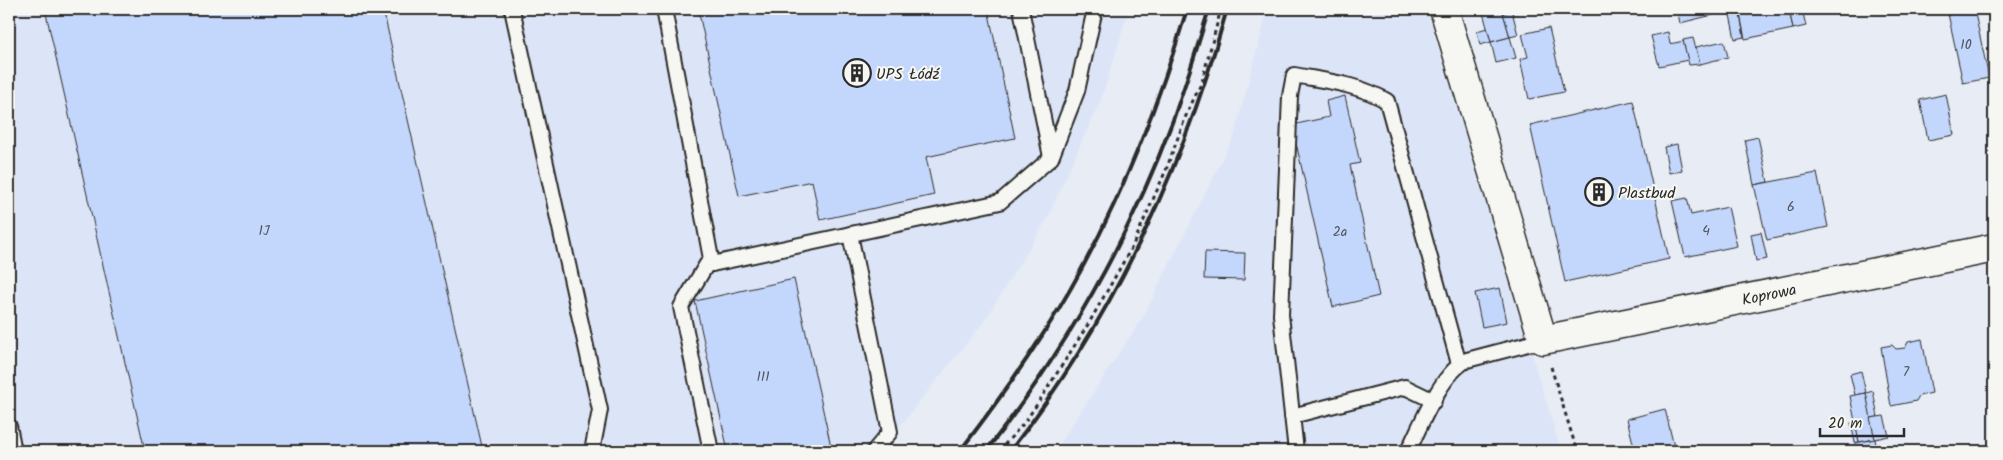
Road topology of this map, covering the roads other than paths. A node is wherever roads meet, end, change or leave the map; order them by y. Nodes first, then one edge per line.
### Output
1 (512, 9) edge
2 (664, 9) edge
3 (1021, 9) edge
4 (1095, 9) edge
5 (1444, 9) edge
6 (1051, 158) junction
7 (850, 234) junction
8 (1994, 248) edge
9 (712, 264) junction
10 (1543, 340) junction
11 (1459, 364) junction
12 (1434, 401) junction
13 (1292, 416) junction
14 (9, 426) edge
15 (14, 451) edge
16 (592, 451) edge
17 (711, 451) edge
18 (874, 451) edge
19 (1296, 451) edge
20 (1408, 451) edge

1 - 16 lane
2 - 9 lane
3 - 6 lane
4 - 6 lane
5 - 10 street
6 - 7 lane
7 - 9 lane
7 - 18 lane
8 - 10 street, Koprowa
9 - 17 lane
10 - 11 lane
11 - 12 lane
11 - 13 lane
12 - 13 lane
12 - 20 lane
13 - 19 lane
14 - 15 lane

